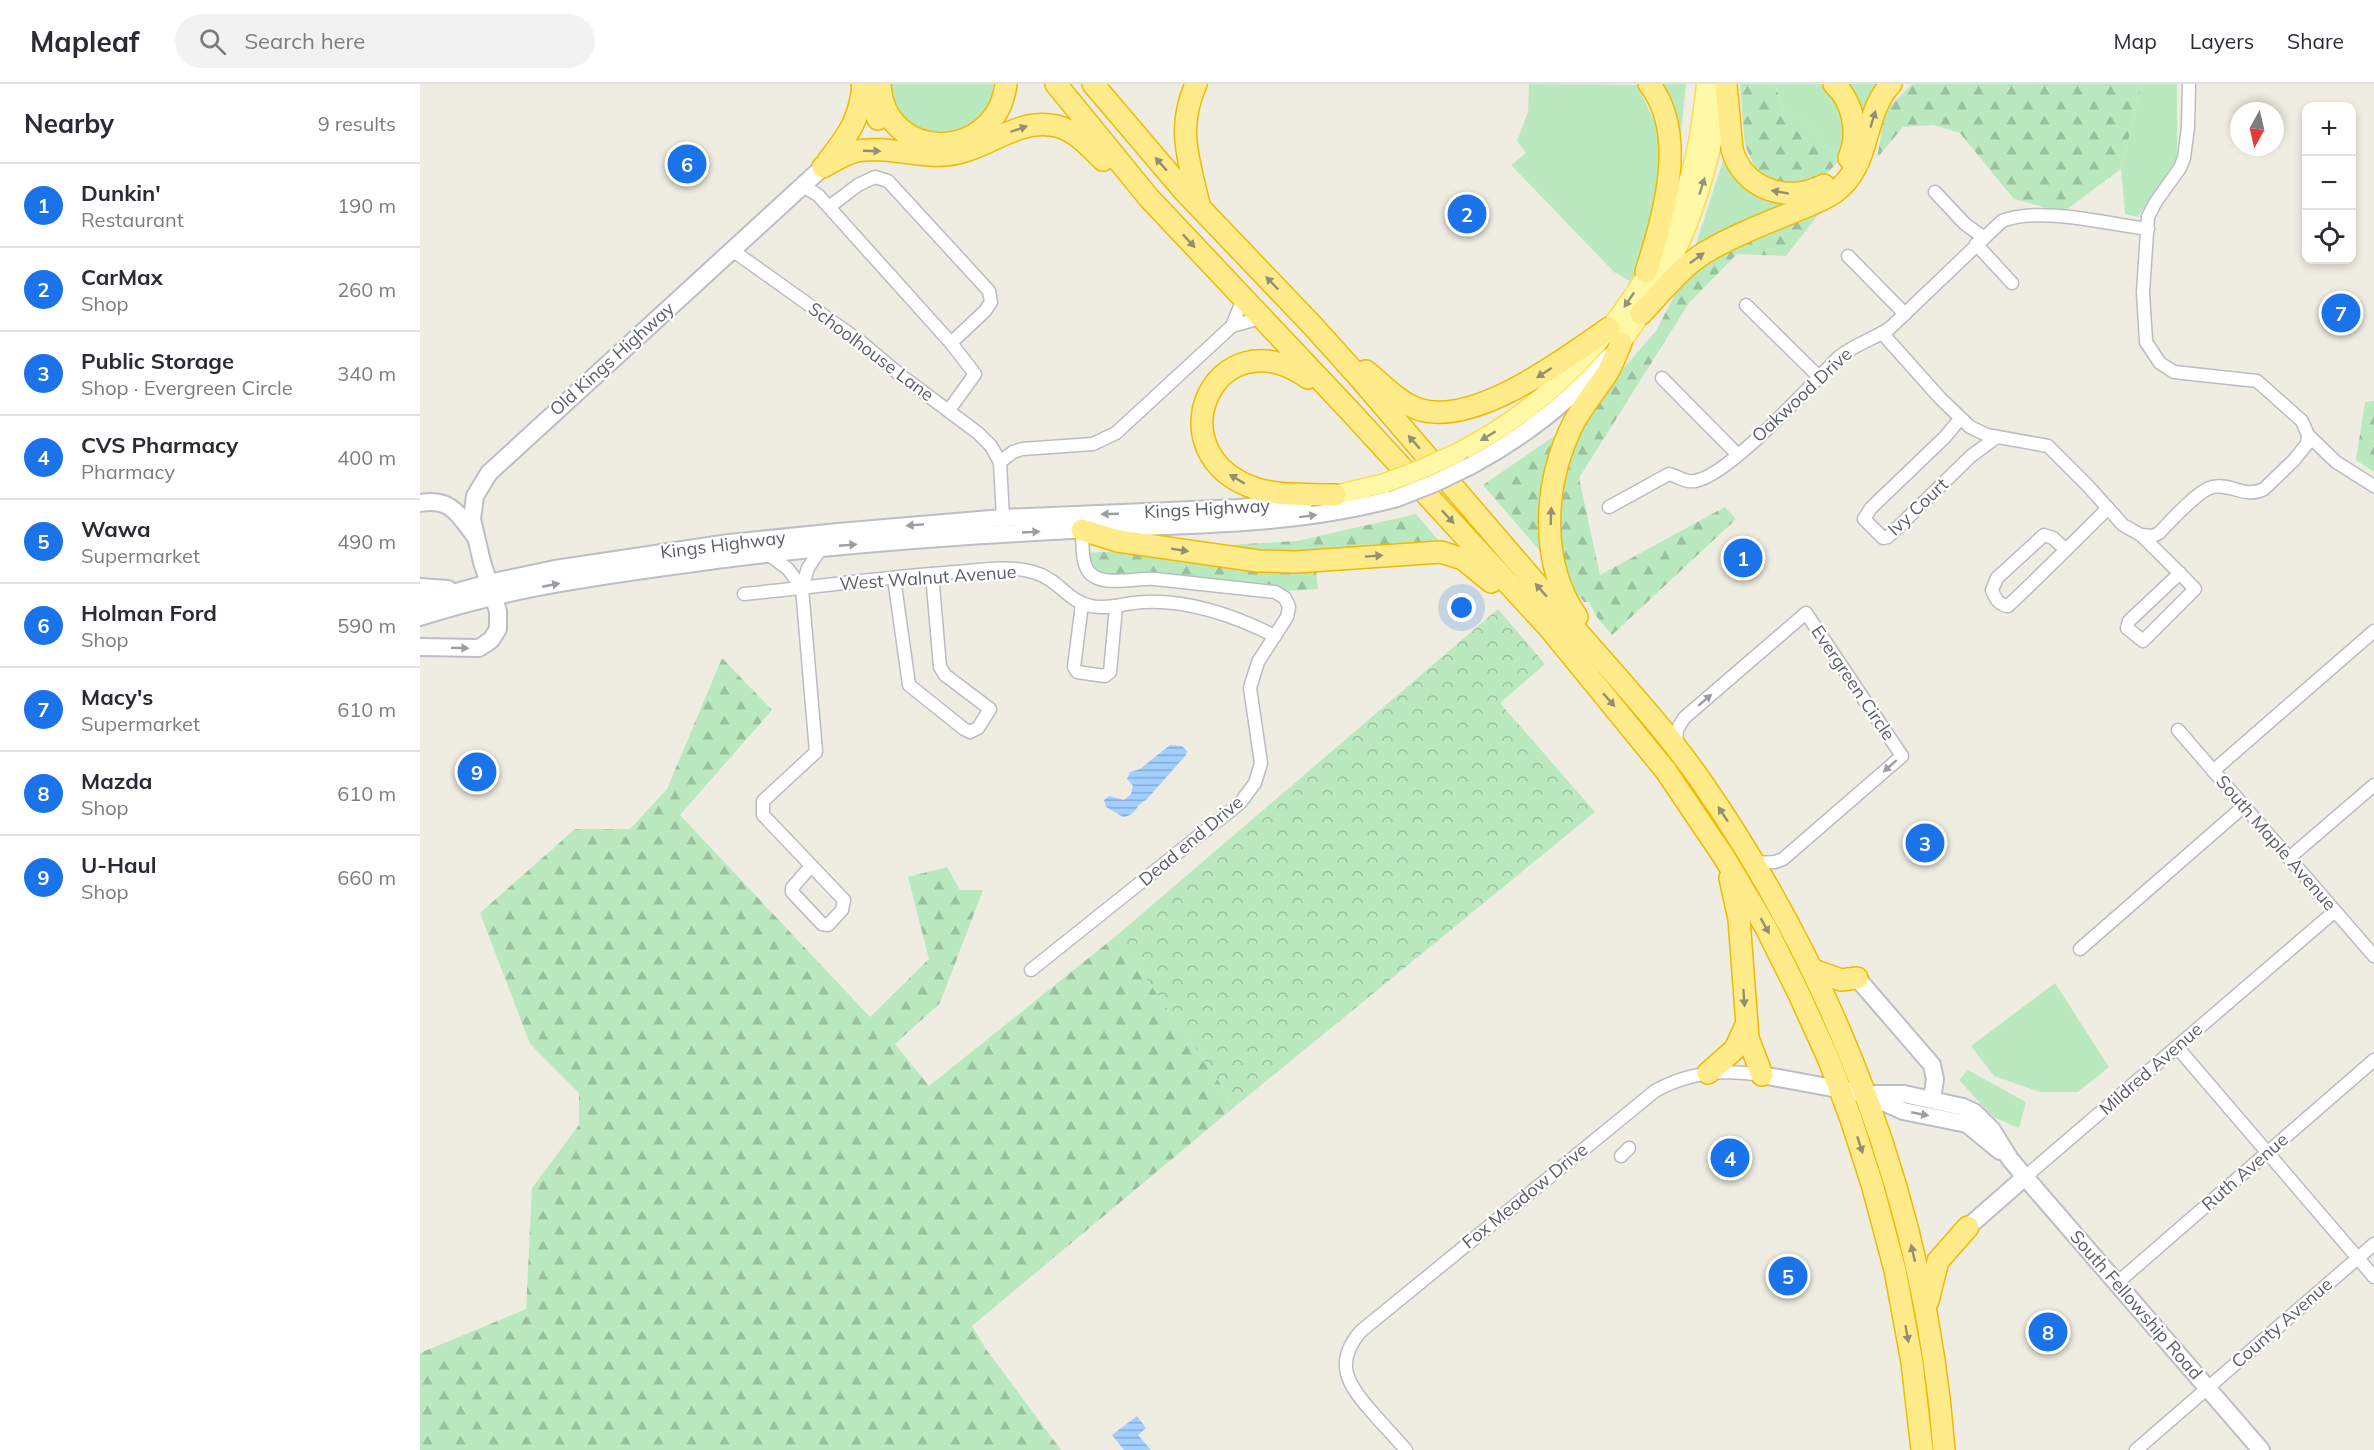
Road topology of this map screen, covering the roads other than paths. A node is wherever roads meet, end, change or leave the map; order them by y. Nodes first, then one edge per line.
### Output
1 (1006, 84) edge
2 (1056, 84) edge
3 (1093, 84) edge
4 (1196, 84) edge
5 (1649, 84) edge
6 (1706, 84) edge
7 (1724, 84) edge
8 (1834, 84) edge
9 (1891, 84) edge
10 (2189, 84) edge
11 (868, 85) edge
12 (924, 154) junction
13 (823, 167) junction
14 (803, 186) junction
15 (1935, 192) dead end
16 (1149, 198) junction
17 (829, 207) junction
18 (1200, 208) junction
19 (2148, 229) junction
20 (1980, 241) junction
21 (732, 250) junction
22 (1848, 256) dead end
23 (1646, 272) junction
24 (2012, 283) dead end
25 (1243, 299) junction
26 (1746, 305) dead end
27 (1641, 314) junction
28 (1905, 314) junction
29 (1261, 318) junction
30 (1312, 325) junction
31 (1232, 326) junction
32 (1882, 333) junction
33 (1615, 335) junction
34 (951, 343) junction
35 (1819, 377) junction
36 (1662, 378) dead end
37 (949, 410) junction
38 (1349, 410) junction
39 (1960, 419) junction
40 (2308, 435) junction
41 (1997, 437) junction
42 (1738, 455) junction
43 (1000, 462) junction
44 (2374, 486) edge
45 (1335, 495) junction
46 (420, 503) edge
47 (1609, 507) dead end
48 (2108, 508) junction
49 (1003, 518) junction
50 (1082, 530) junction
51 (2141, 535) junction
52 (475, 537) junction
53 (821, 548) junction
54 (2066, 550) junction
55 (768, 554) junction
56 (2180, 573) junction
57 (932, 574) junction
58 (894, 578) junction
59 (420, 587) edge
60 (802, 588) junction
61 (464, 589) junction
62 (491, 590) junction
63 (744, 594) dead end
64 (420, 602) edge
65 (1082, 604) junction
66 (1116, 607) junction
67 (420, 617) edge
68 (2374, 631) edge
69 (1275, 636) junction
70 (420, 647) edge
71 (1570, 656) junction
72 (1636, 697) junction
73 (2178, 730) dead end
74 (1676, 747) junction
75 (2213, 771) junction
76 (2374, 785) edge
77 (2244, 806) junction
78 (1724, 857) junction
79 (2289, 858) junction
80 (1754, 863) junction
81 (811, 866) junction
82 (2335, 911) junction
83 (2369, 942) edge
84 (2080, 949) dead end
85 (2374, 956) edge
86 (1031, 970) dead end
87 (1813, 970) junction
88 (1857, 978) junction
89 (1835, 1017) junction
90 (1746, 1025) junction
91 (2178, 1047) junction
92 (2374, 1060) edge
93 (1708, 1073) junction
94 (1762, 1075) junction
95 (1840, 1090) junction
96 (1865, 1094) junction
97 (1932, 1099) junction
98 (2267, 1153) junction
99 (2010, 1159) junction
100 (2025, 1178) junction
101 (1968, 1227) joint
102 (2374, 1244) edge
103 (2358, 1258) junction
104 (2374, 1277) edge
105 (2117, 1283) junction
106 (1925, 1311) junction
107 (2208, 1387) junction
108 (1406, 1450) edge
109 (1922, 1450) edge
110 (1944, 1450) edge
111 (2136, 1450) edge
112 (2261, 1450) edge

1 - 11 highway
2 - 16 highway
18 -> 3 highway
4 - 18 highway
5 - 23 highway
6 - 23 main road, Kings Highway
8 -> 7 highway
27 -> 7 main road
27 -> 9 highway
10 - 19 street
11 - 12 highway
11 - 13 highway
13 -> 12 highway
12 -> 16 highway
13 - 14 main road, Old Kings Highway
14 - 17 street
14 - 21 main road, Old Kings Highway
15 - 20 street
16 -> 25 highway
17 - 34 street
17 - 34 street
30 -> 18 highway
19 - 20 street, Oakwood Drive
19 - 40 street
20 - 24 street
20 - 28 street, Oakwood Drive
21 - 37 street, Schoolhouse Lane
21 - 52 main road, Old Kings Highway
22 - 28 street
23 -> 33 main road, Kings Highway
25 - 29 highway
25 - 31 street
26 - 35 street
27 - 33 main road
28 - 32 street, Oakwood Drive
29 - 31 street
29 - 38 highway
33 -> 30 highway
72 -> 30 highway
31 - 43 street
32 - 35 street, Oakwood Drive
32 - 39 street
33 -> 45 main road, Kings Highway, bridge
50 -> 33 main road, Kings Highway, bridge
72 -> 33 highway
34 - 37 street
35 - 42 street, Oakwood Drive
36 - 42 street
37 - 43 street, Schoolhouse Lane
45 -> 38 highway
38 -> 71 highway
39 - 41 street
39 - 41 street, Ivy Court
40 - 44 street
40 - 51 street
41 - 48 street
42 - 47 street, Oakwood Drive
43 - 49 street
45 -> 49 main road, Kings Highway
46 - 52 main road
48 - 51 street
48 - 54 street
49 -> 62 main road, Kings Highway
53 -> 50 main road, Kings Highway
50 - 69 street, Dead end Drive
50 -> 71 highway
51 - 56 street
52 - 62 main road, Old Kings Highway
53 - 55 main road, Kings Highway
53 - 60 street
54 - 54 street
55 - 60 street
62 -> 55 main road, Kings Highway
56 - 56 street
57 - 58 street, West Walnut Avenue
57 - 58 street
57 - 65 street, West Walnut Avenue
58 - 60 street, West Walnut Avenue
59 - 61 main road
60 - 63 street, West Walnut Avenue
60 - 81 street
61 - 62 main road
61 - 64 main road
62 - 67 main road, Kings Highway
70 -> 62 main road, Old Kings Highway
65 - 66 street
65 - 66 street
66 - 69 street
68 - 75 street
69 - 86 street, Dead end Drive
71 -> 78 highway
72 - 74 highway
73 - 75 street, South Maple Avenue
80 -> 74 highway
74 -> 80 street, Evergreen Circle
75 - 77 street, South Maple Avenue
76 - 79 street
77 - 79 street, South Maple Avenue
77 - 84 street
78 -> 90 highway
78 -> 95 highway
79 - 82 street, South Maple Avenue
80 - 87 highway
81 - 81 street
82 - 83 street, South Maple Avenue
82 - 91 street, Mildred Avenue
83 - 85 street, South Maple Avenue
87 - 88 highway
87 - 89 highway
88 - 89 highway
88 - 97 main road
89 - 96 highway
90 - 93 highway
90 - 94 highway
91 - 98 street
91 - 100 street, Mildred Avenue
92 - 98 street, Ruth Avenue
93 - 94 street, Fox Meadow Drive
93 - 108 street, Fox Meadow Drive
94 - 95 main road, Fox Meadow Drive
95 - 96 main road, Fox Meadow Drive
95 -> 109 highway
96 - 97 main road, South Fellowship Road
96 -> 99 main road, South Fellowship Road
106 -> 96 highway
97 - 99 main road, South Fellowship Road
98 - 103 street
98 - 105 street, Ruth Avenue
99 - 100 main road, South Fellowship Road
100 - 101 main road, Mildred Avenue
100 - 105 main road, South Fellowship Road
101 - 106 highway
102 - 103 street, County Avenue
103 - 104 street
103 - 107 street, County Avenue
105 - 107 main road, South Fellowship Road
106 - 110 highway
107 - 111 street, County Avenue
107 - 112 main road, South Fellowship Road

